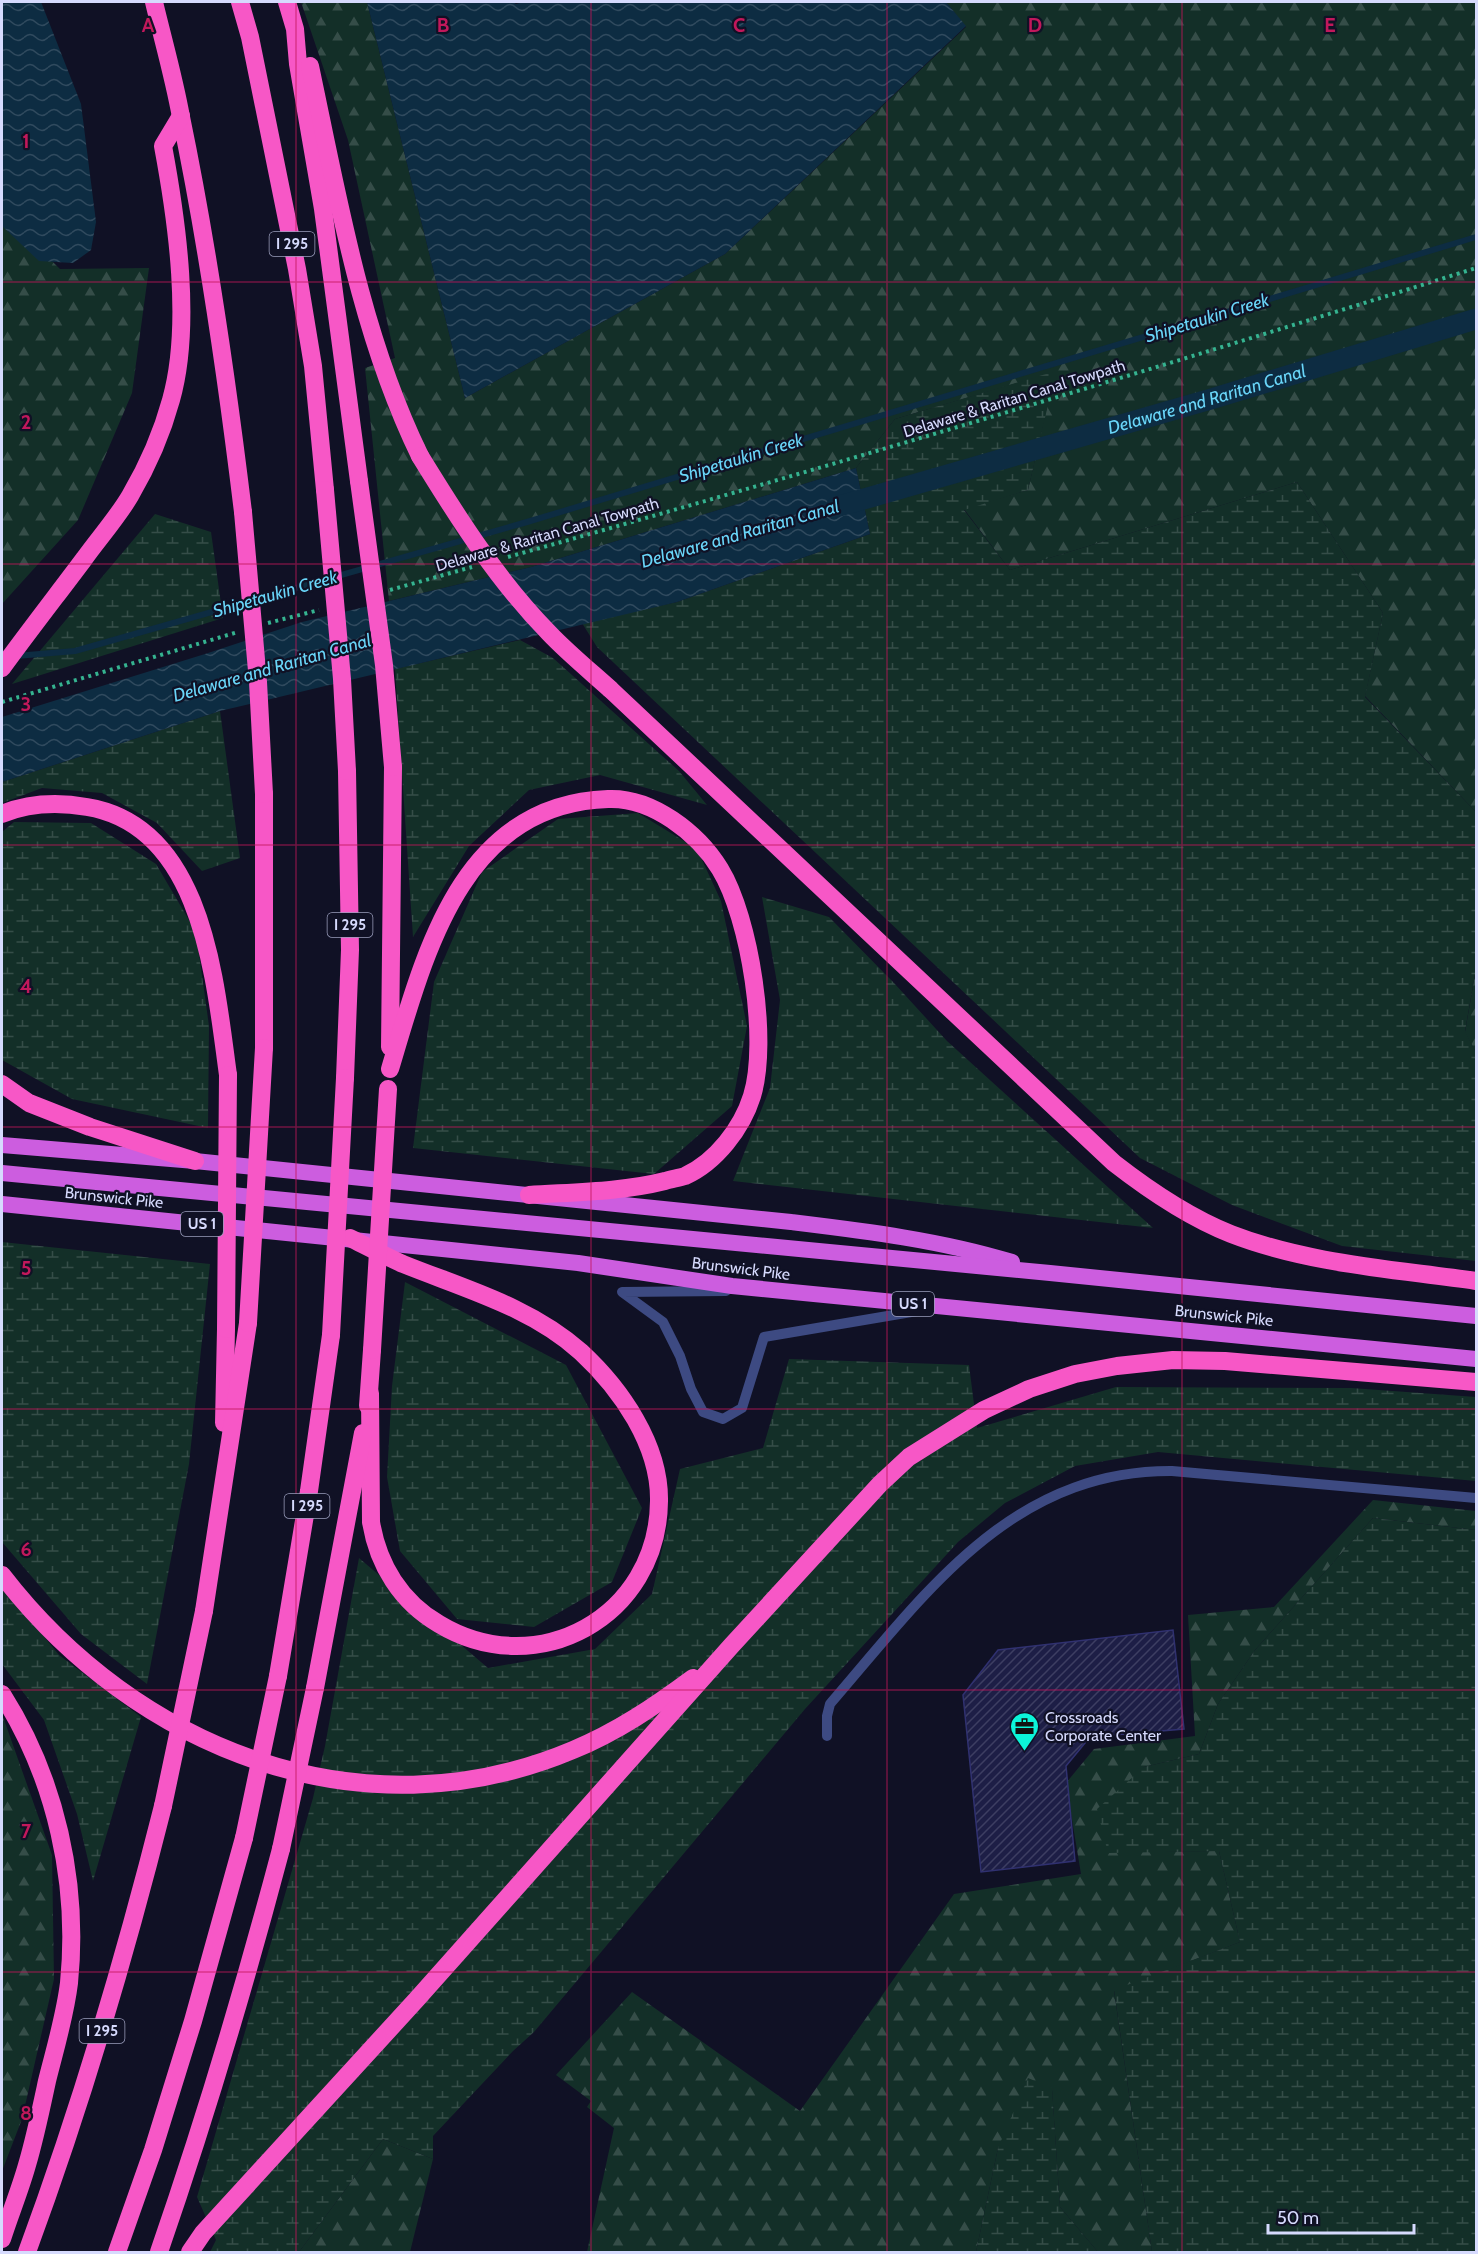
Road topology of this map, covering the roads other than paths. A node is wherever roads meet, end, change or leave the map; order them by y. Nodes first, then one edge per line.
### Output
1 (154, 2) edge
2 (240, 2) edge
3 (287, 2) edge
4 (295, 29) junction
5 (181, 116) junction
6 (2, 668) edge
7 (2, 814) edge
8 (390, 1069) junction
9 (2, 1084) edge
10 (2, 1145) edge
11 (195, 1161) junction
12 (2, 1173) edge
13 (529, 1196) junction
14 (2, 1204) edge
15 (350, 1238) junction
16 (1050, 1273) junction
17 (1476, 1281) edge
18 (778, 1291) junction
19 (943, 1306) junction
20 (1476, 1316) edge
21 (1476, 1359) edge
22 (1476, 1382) edge
23 (370, 1394) junction
24 (1476, 1498) edge
25 (222, 1503) junction
26 (2, 1575) edge
27 (732, 1645) junction
28 (2, 1694) edge
29 (826, 1736) dead end
30 (2, 2239) edge
31 (27, 2253) edge
32 (117, 2253) edge
33 (159, 2253) edge
34 (190, 2253) edge

1 - 5 highway, I 295
2 - 32 highway, I 295, bridge
3 - 4 highway
4 - 8 highway, bridge
4 - 17 highway, bridge
5 - 6 highway
5 - 25 highway, I 295, bridge
7 - 25 highway, bridge
8 - 13 highway
8 - 23 highway, bridge
9 - 11 highway
10 - 11 highway
11 - 13 highway
12 - 16 highway, Brunswick Pike / US 1
13 - 16 highway
14 - 15 highway, Brunswick Pike / US 1
15 - 18 highway, Brunswick Pike / US 1
15 - 23 highway
16 - 20 highway, Brunswick Pike / US 1
18 - 19 highway, Brunswick Pike / US 1
18 - 19 lane
19 - 21 highway, Brunswick Pike / US 1
22 - 27 highway
23 - 33 highway, bridge
24 - 29 lane
25 - 31 highway, I 295, bridge
26 - 27 highway
27 - 34 highway
28 - 30 highway

